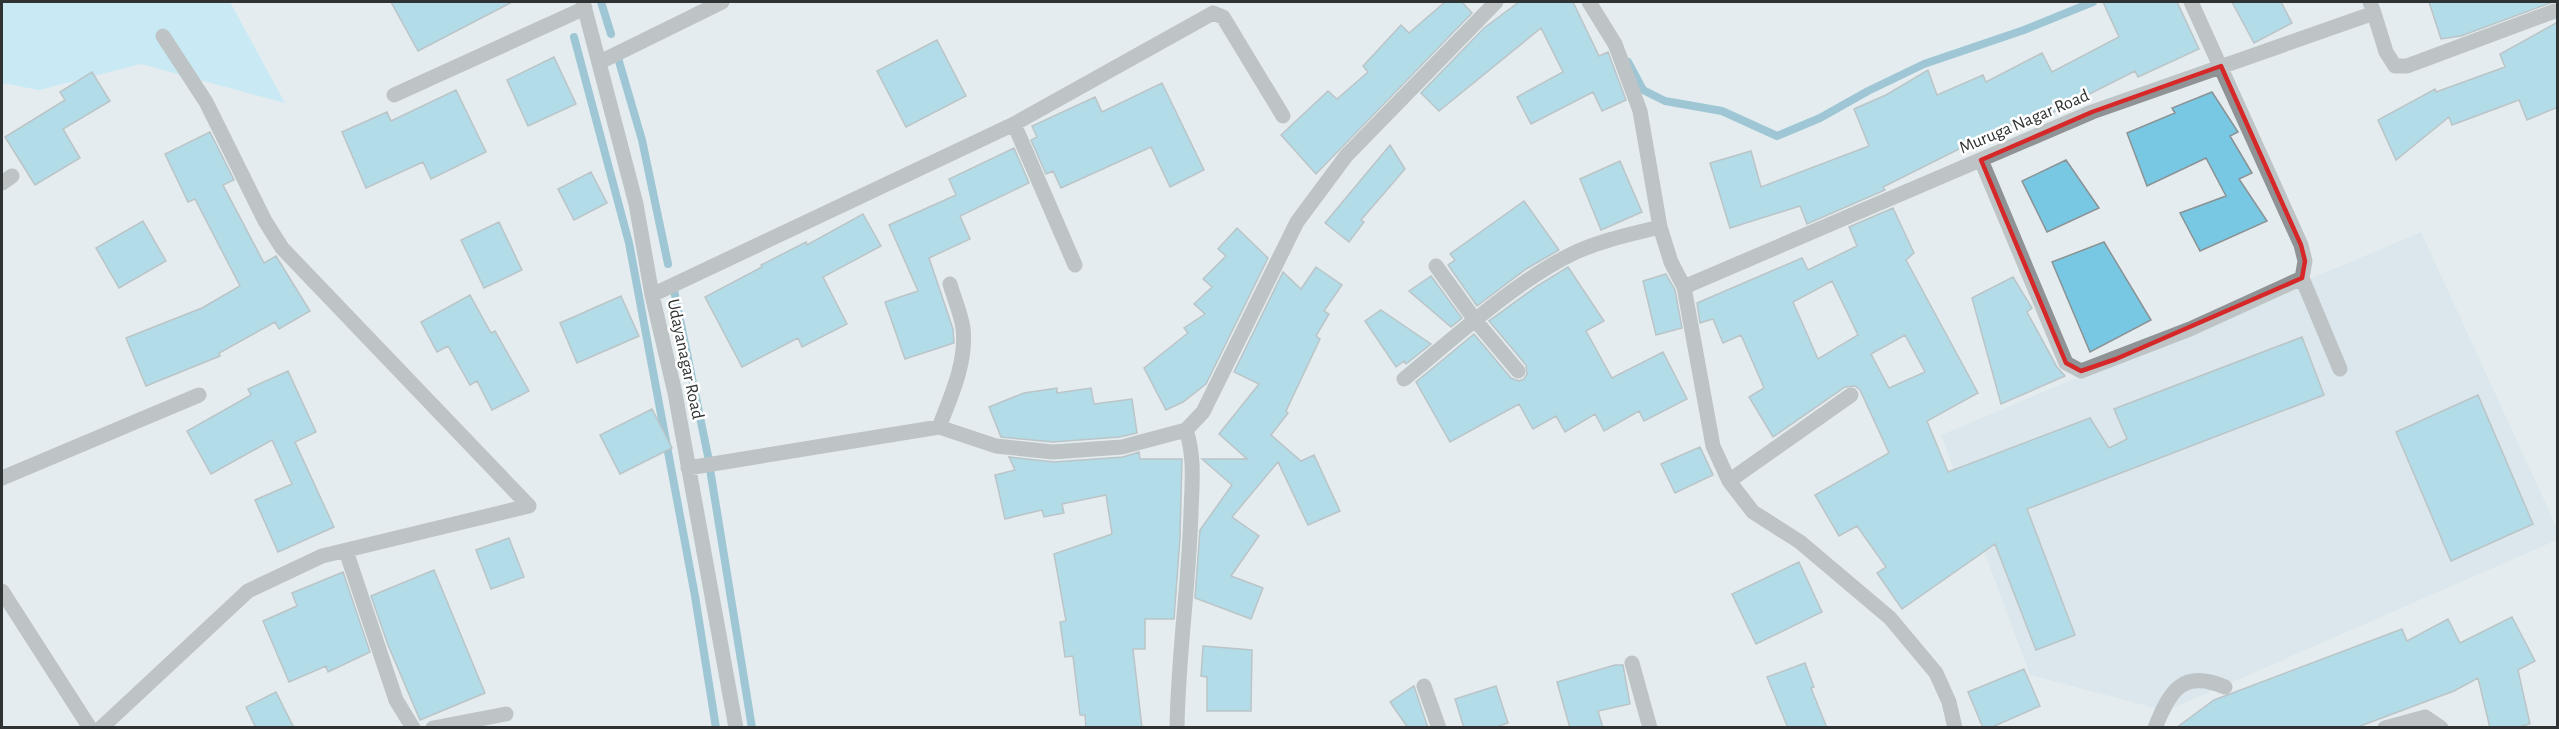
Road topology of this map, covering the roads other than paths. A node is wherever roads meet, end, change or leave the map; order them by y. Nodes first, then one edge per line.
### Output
1 (722, 2) edge
2 (1496, 2) edge
3 (1589, 2) edge
4 (2191, 2) edge
5 (584, 5) edge
6 (2372, 7) edge
7 (2556, 11) dead end
8 (163, 36) dead end
9 (600, 62) junction
10 (2221, 66) junction
11 (394, 95) dead end
12 (1283, 116) dead end
13 (1014, 124) junction
14 (1981, 160) junction
15 (1660, 227) junction
16 (1076, 265) dead end
17 (1437, 266) dead end
18 (2302, 278) junction
19 (950, 284) dead end
20 (1684, 286) junction
21 (652, 295) junction
22 (1475, 320) junction
23 (2340, 369) dead end
24 (1518, 372) dead end
25 (1404, 379) dead end
26 (198, 395) dead end
27 (1851, 395) dead end
28 (939, 427) junction
29 (1186, 430) junction
30 (688, 468) junction
31 (2, 478) edge
32 (1729, 481) junction
33 (346, 551) junction
34 (2, 591) edge
35 (1632, 663) dead end
36 (1424, 686) dead end
37 (2225, 687) dead end
38 (506, 714) dead end
39 (412, 727) edge
40 (90, 728) edge
41 (101, 728) edge
42 (433, 728) edge
43 (736, 728) edge
44 (1177, 728) edge
45 (1439, 728) edge
46 (1650, 728) edge
47 (1955, 728) edge
48 (2155, 728) edge
49 (2385, 728) edge
50 (2441, 728) edge

1 - 9 street
2 - 29 street
3 - 15 street
4 - 10 street
5 - 9 street, Udayanagar Road
5 - 11 street
6 - 7 street
6 - 10 street, Muruga Nagar Road
8 - 33 street
9 - 21 street, Udayanagar Road
10 - 14 street, Muruga Nagar Road
10 - 18 street
12 - 13 street
13 - 16 street
13 - 21 street
14 - 18 street
14 - 20 street, Muruga Nagar Road
15 - 20 street
15 - 22 street
17 - 22 street
18 - 23 street
19 - 28 street
20 - 32 street
21 - 30 street, Udayanagar Road
22 - 24 street
22 - 25 street
26 - 31 street
27 - 32 street
28 - 29 street
28 - 30 street
29 - 44 street
30 - 43 street, Udayanagar Road
32 - 47 street
33 - 39 street
33 - 41 street
34 - 40 street
35 - 46 street
36 - 45 street
37 - 48 street
38 - 42 street
49 - 50 street

